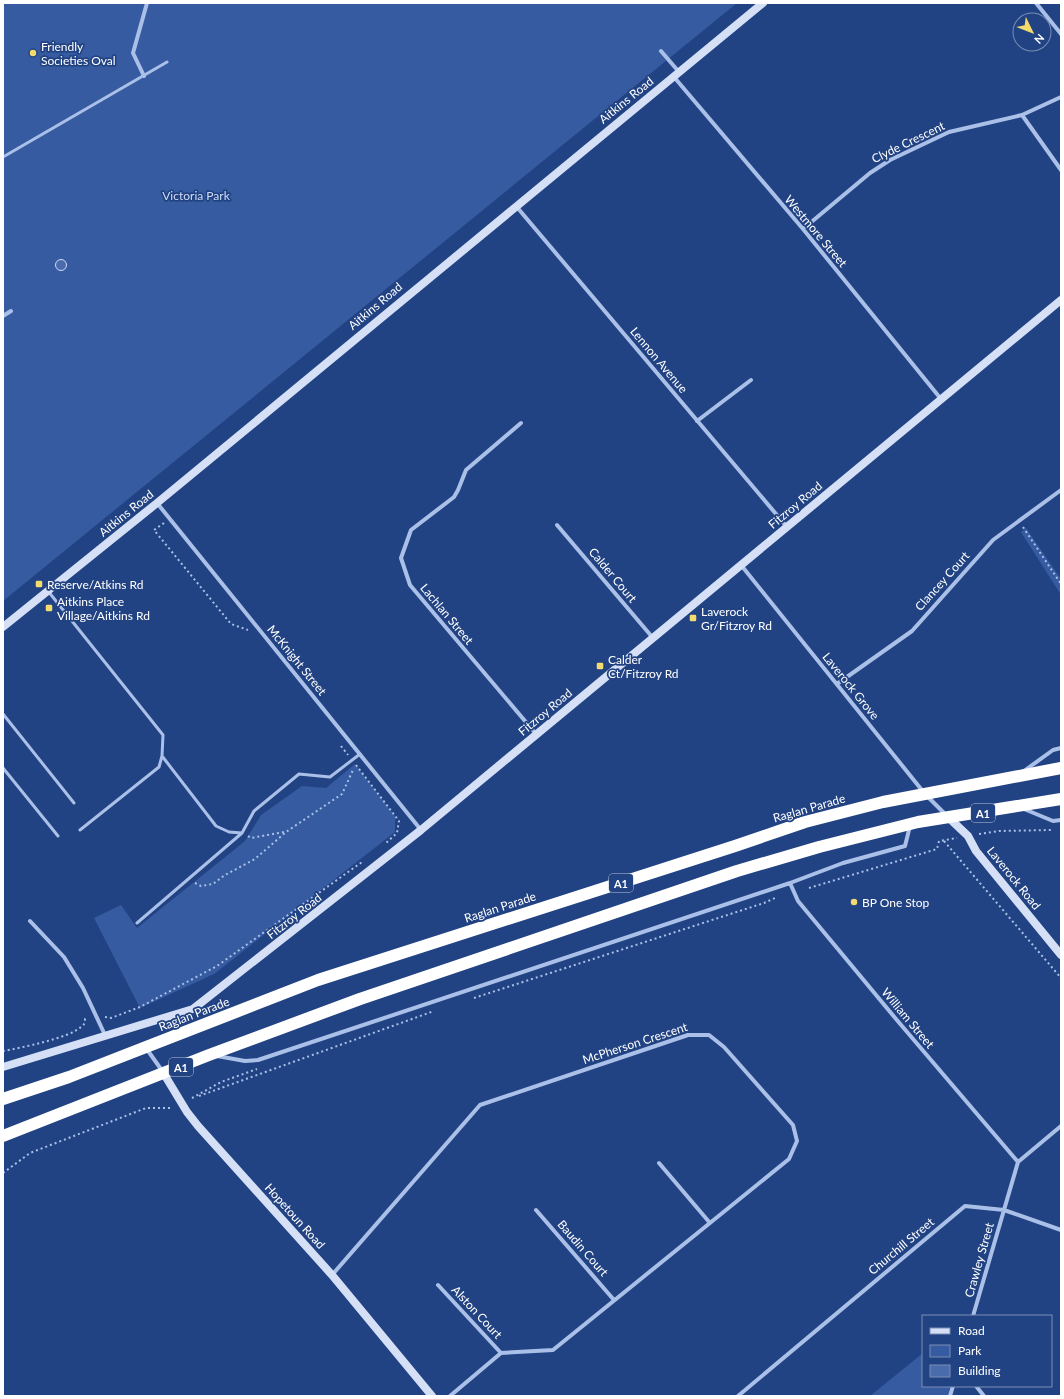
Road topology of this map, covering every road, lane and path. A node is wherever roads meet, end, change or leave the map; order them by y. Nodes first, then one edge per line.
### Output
1 (147, 3) edge
2 (763, 3) edge
3 (1036, 3) edge
4 (1061, 34) edge
5 (661, 51) dead end
6 (167, 62) dead end
7 (676, 74) junction
8 (144, 76) junction
9 (1061, 97) edge
10 (1022, 115) junction
11 (3, 157) edge
12 (1061, 170) edge
13 (516, 205) junction
14 (803, 229) junction
15 (1061, 300) edge
16 (11, 311) dead end
17 (3, 316) edge
18 (751, 380) dead end
19 (941, 399) junction
20 (697, 421) junction
21 (520, 423) dead end
22 (1061, 490) edge
23 (157, 503) junction
24 (1018, 521) junction
25 (557, 525) dead end
26 (787, 527) junction
27 (741, 565) junction
28 (1061, 584) edge
29 (48, 591) junction
30 (3, 628) edge
31 (653, 638) junction
32 (837, 684) junction
33 (3, 714) edge
34 (536, 734) junction
35 (1061, 748) edge
36 (360, 754) junction
37 (162, 756) junction
38 (3, 768) edge
39 (1061, 768) edge
40 (1017, 776) junction
41 (925, 794) junction
42 (1061, 799) edge
43 (74, 803) dead end
44 (1018, 807) junction
45 (948, 818) junction
46 (1061, 820) edge
47 (910, 824) junction
48 (80, 830) dead end
49 (420, 830) junction
50 (1055, 830) dead end
51 (286, 832) junction
52 (242, 833) junction
53 (58, 836) dead end
54 (968, 836) junction
55 (943, 840) junction
56 (187, 880) junction
57 (790, 883) junction
58 (810, 888) dead end
59 (778, 896) dead end
60 (30, 921) dead end
61 (137, 923) dead end
62 (1061, 955) edge
63 (1061, 978) edge
64 (471, 999) dead end
65 (441, 1009) dead end
66 (96, 1015) junction
67 (116, 1016) dead end
68 (105, 1035) junction
69 (146, 1048) junction
70 (3, 1051) edge
71 (209, 1055) junction
72 (3, 1067) edge
73 (164, 1074) junction
74 (192, 1098) dead end
75 (3, 1099) edge
76 (170, 1108) dead end
77 (1061, 1126) edge
78 (3, 1136) edge
79 (1018, 1162) junction
80 (659, 1163) dead end
81 (3, 1173) edge
82 (536, 1210) dead end
83 (1004, 1210) junction
84 (710, 1223) junction
85 (1061, 1230) edge
86 (332, 1275) junction
87 (438, 1285) dead end
88 (614, 1300) junction
89 (974, 1315) edge
90 (501, 1353) junction
91 (977, 1387) edge
92 (432, 1396) edge
93 (450, 1396) edge
94 (738, 1396) edge
95 (984, 1396) edge

1 - 8 street
2 - 7 street, Aitkins Road
3 - 4 street
5 - 7 street, Westmore Street
6 - 8 lane
7 - 13 street, Aitkins Road
7 - 14 street, Westmore Street
8 - 11 lane
9 - 10 street, Clyde Crescent
10 - 12 street
10 - 14 street, Clyde Crescent
13 - 20 street, Lennon Avenue
13 - 23 street, Aitkins Road
14 - 19 street, Westmore Street
15 - 19 street, Fitzroy Road
16 - 17 street
18 - 20 street
19 - 26 street, Fitzroy Road
20 - 26 street, Lennon Avenue
21 - 34 street, Lachlan Street
22 - 24 street, Clancey Court
23 - 29 street, Aitkins Road
23 - 36 street, McKnight Street
24 - 28 path
24 - 32 street, Clancey Court
25 - 31 street, Calder Court
26 - 27 street, Fitzroy Road
27 - 31 street, Fitzroy Road
27 - 32 street, Laverock Grove
29 - 30 street, Aitkins Road
29 - 37 lane
31 - 34 street, Fitzroy Road
32 - 41 street, Laverock Grove
33 - 43 lane
34 - 49 street, Fitzroy Road
35 - 40 street, Raglan Parade
36 - 49 street, McKnight Street
36 - 51 path
36 - 52 lane
37 - 48 lane
37 - 52 lane
38 - 53 lane
39 - 40 highway, Raglan Parade / A1
40 - 41 highway, Raglan Parade / A1
41 - 45 street, Laverock Grove
41 - 69 highway, Raglan Parade / A1
42 - 44 highway, A1
44 - 45 highway, A1
44 - 46 street
45 - 47 highway, A1
45 - 54 street, Laverock Road
47 - 57 street
47 - 71 highway, A1
49 - 68 street, Fitzroy Road
50 - 54 path
51 - 52 path
51 - 56 path
52 - 56 lane
54 - 55 path
54 - 62 street, Laverock Road
55 - 58 path
55 - 63 path
56 - 61 lane
57 - 71 street
57 - 79 street, William Street
59 - 64 path
60 - 66 street
65 - 74 path
66 - 67 path
66 - 68 street
66 - 70 path
68 - 72 street, Fitzroy Road
69 - 73 street, Hopetoun Road
69 - 75 highway, Raglan Parade / A1
71 - 73 highway, A1
73 - 78 highway, A1
73 - 86 street, Hopetoun Road
76 - 81 path
77 - 79 street
79 - 83 street
80 - 84 street
82 - 88 street, Baudin Court
83 - 85 street, Churchill Street
83 - 89 street, Crawley Street
83 - 94 street, Churchill Street
84 - 86 street, McPherson Crescent
84 - 88 street, McPherson Crescent
86 - 92 street, Hopetoun Road
87 - 90 street, Alston Court
88 - 90 street, McPherson Crescent
90 - 93 street
91 - 95 street

